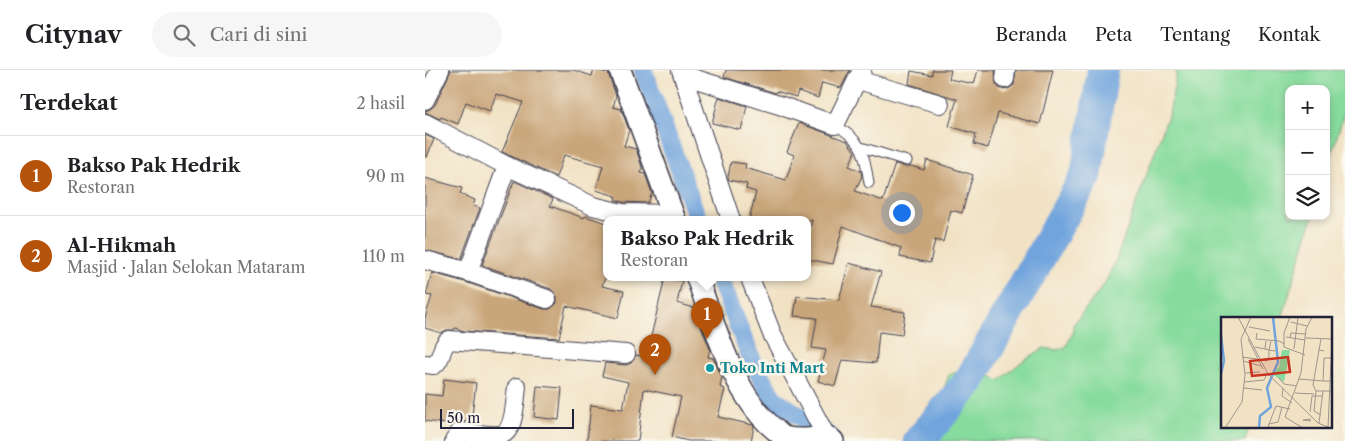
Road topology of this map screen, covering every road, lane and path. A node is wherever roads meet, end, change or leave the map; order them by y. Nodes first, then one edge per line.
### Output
1 (440, 70) edge
2 (620, 70) edge
3 (682, 73) edge
4 (860, 75) edge
5 (425, 100) edge
6 (940, 104) dead end
7 (425, 123) edge
8 (835, 125) junction
9 (861, 147) junction
10 (907, 161) dead end
11 (507, 166) junction
12 (869, 183) dead end
13 (660, 216) edge
14 (674, 216) edge
15 (730, 216) edge
16 (425, 260) edge
17 (468, 272) junction
18 (698, 281) edge
19 (751, 281) edge
20 (547, 299) dead end
21 (626, 354) dead end
22 (425, 364) edge
23 (517, 387) dead end
24 (782, 439) edge
25 (822, 439) edge
26 (454, 441) edge

1 - 5 street
2 - 14 street
3 - 8 street
3 - 15 street
4 - 6 street
4 - 8 street
7 - 11 street
8 - 9 lane
9 - 10 lane
9 - 12 lane
11 - 13 street
11 - 17 street
16 - 17 street
17 - 20 street
18 - 24 street
19 - 25 street
21 - 22 street
23 - 26 street
24 - 25 street

